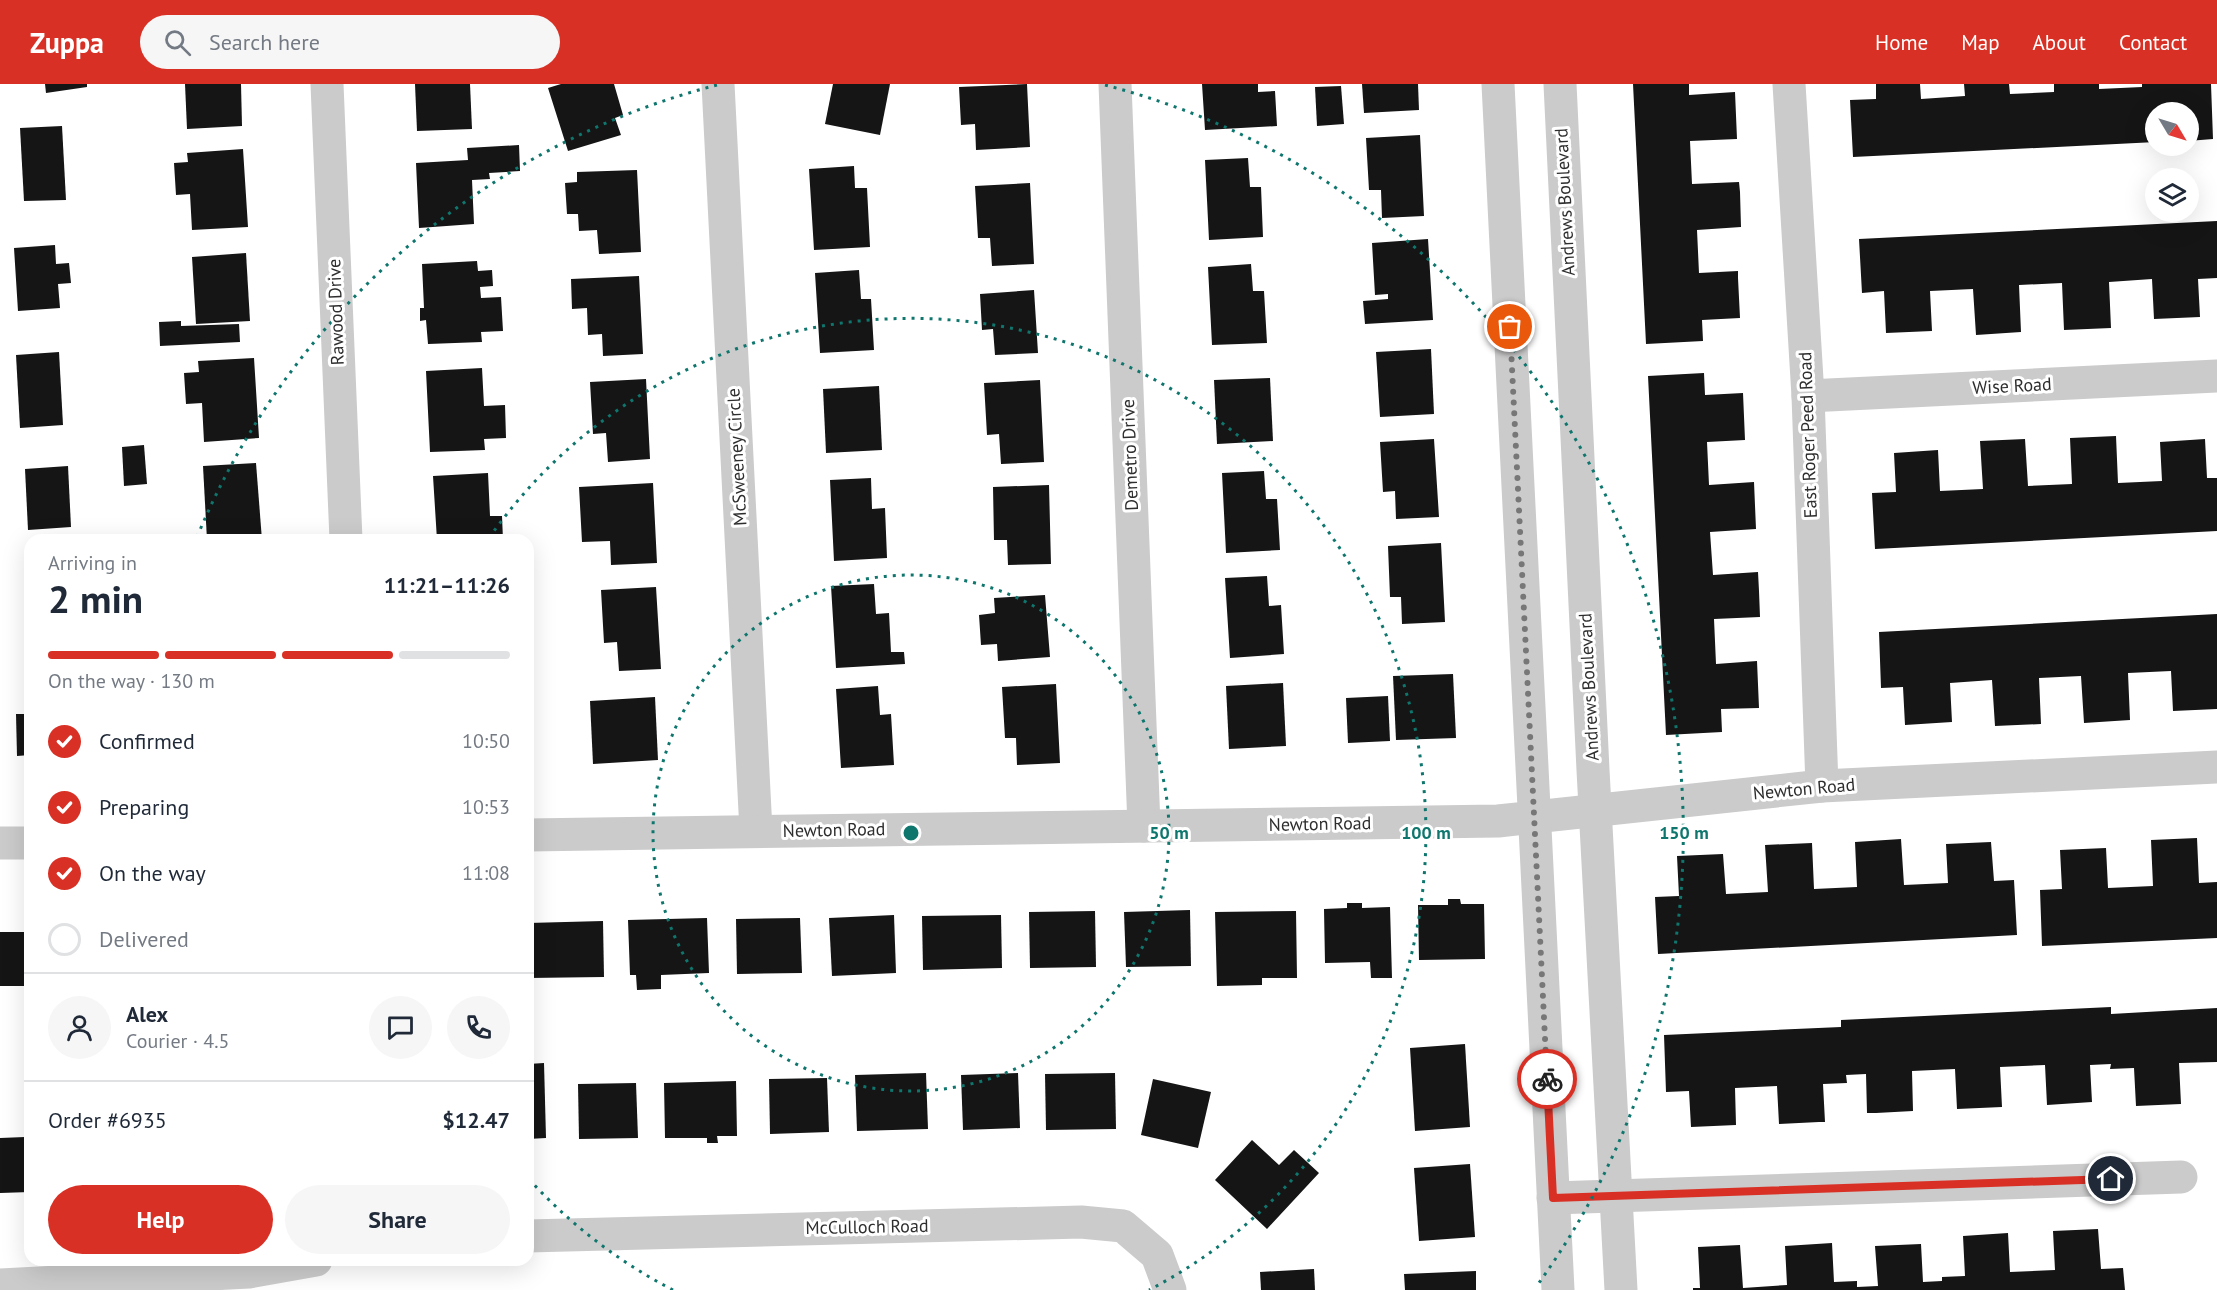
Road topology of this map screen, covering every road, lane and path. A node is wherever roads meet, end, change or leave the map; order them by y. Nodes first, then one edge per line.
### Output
1 (327, 84) edge
2 (718, 84) edge
3 (1115, 84) edge
4 (1498, 84) edge
5 (1560, 84) edge
6 (1790, 84) edge
7 (2217, 376) edge
8 (1808, 396) junction
9 (346, 534) edge
10 (2217, 767) edge
11 (1821, 786) junction
12 (1595, 810) junction
13 (1534, 818) junction
14 (1144, 826) junction
15 (756, 831) junction
16 (534, 835) edge
17 (0, 843) edge
18 (24, 843) edge
19 (2181, 1177) dead end
20 (1616, 1195) junction
21 (1553, 1198) junction
22 (534, 1236) edge
23 (282, 1266) edge
24 (0, 1285) edge
25 (1170, 1290) edge
26 (1558, 1290) edge
27 (1621, 1290) edge

1 - 9 street, Rawood Drive
2 - 15 street, McSweeney Circle
3 - 14 street, Demetro Drive
4 - 13 street
5 - 12 street, Andrews Boulevard
6 - 8 street, East Roger Peed Road
7 - 8 street, Wise Road
8 - 11 street, East Roger Peed Road
10 - 11 street, Newton Road
11 - 12 street, Newton Road
12 - 13 street, Newton Road
12 - 20 street, Andrews Boulevard
13 - 14 street, Newton Road
13 - 21 street
14 - 15 street, Newton Road
15 - 16 street, Newton Road
17 - 18 street
19 - 20 street
20 - 21 street
20 - 27 street, Andrews Boulevard
21 - 26 street
22 - 25 street, McCulloch Road
23 - 24 street

